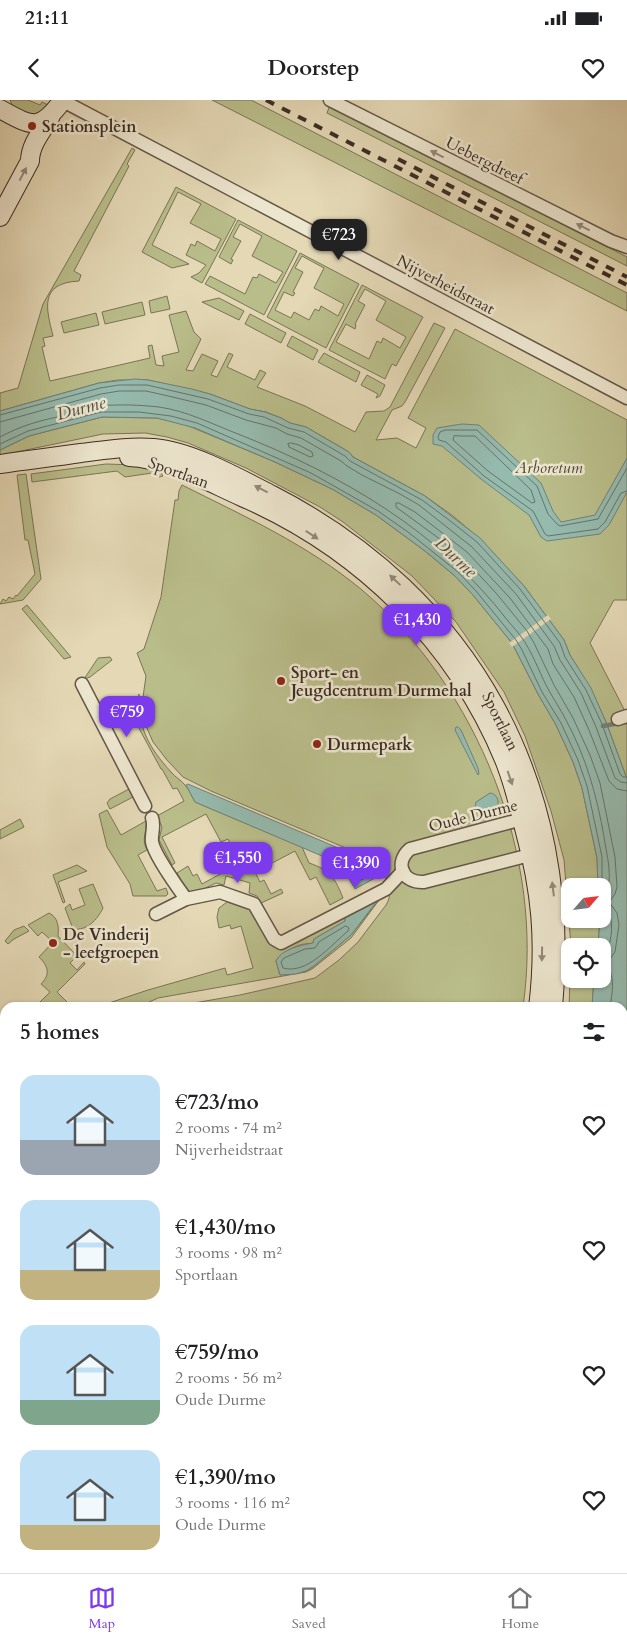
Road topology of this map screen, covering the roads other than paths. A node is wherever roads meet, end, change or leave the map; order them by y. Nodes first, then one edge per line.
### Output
1 (5, 100) edge
2 (63, 100) edge
3 (330, 100) edge
4 (0, 110) edge
5 (16, 118) junction
6 (50, 118) junction
7 (0, 217) edge
8 (627, 247) edge
9 (627, 398) edge
10 (0, 464) edge
11 (82, 684) dead end
12 (145, 806) dead end
13 (530, 817) junction
14 (152, 818) dead end
15 (539, 853) junction
16 (402, 870) junction
17 (186, 899) junction
18 (156, 914) dead end
19 (539, 1002) edge
20 (553, 1002) edge

1 - 5 main road
2 - 6 main road
2 - 9 street, Nijverheidstraat
8 -> 3 street, Uebergdreef
4 - 5 main road
5 - 6 main road
7 -> 6 main road
10 - 13 main road, Sportlaan
11 - 12 street
13 - 15 main road, Sportlaan
13 - 16 street, Oude Durme
14 - 17 street
15 - 16 street
15 -> 19 main road, Sportlaan
20 -> 15 main road, Sportlaan
16 - 17 street, Oude Durme
17 - 18 street, Oude Durme

